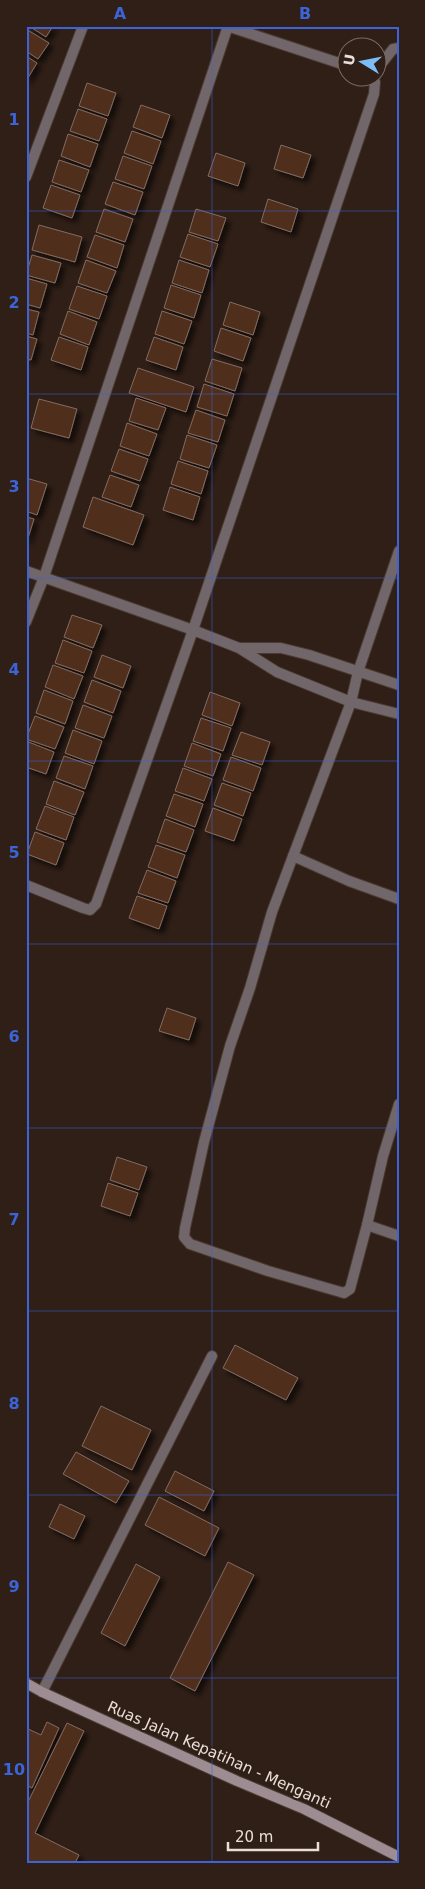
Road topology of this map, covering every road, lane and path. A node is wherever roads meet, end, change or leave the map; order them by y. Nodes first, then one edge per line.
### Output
1 (83, 26) edge
2 (227, 26) edge
3 (399, 48) edge
4 (388, 55) edge
5 (338, 63) edge
6 (374, 88) edge
7 (26, 177) edge
8 (399, 551) edge
9 (26, 571) edge
10 (44, 577) junction
11 (26, 622) edge
12 (194, 630) junction
13 (238, 648) junction
14 (358, 672) junction
15 (399, 685) edge
16 (351, 702) junction
17 (399, 714) edge
18 (294, 856) junction
19 (26, 885) edge
20 (399, 899) edge
21 (399, 1104) edge
22 (367, 1225) junction
23 (399, 1236) edge
24 (212, 1356) dead end
25 (26, 1682) edge
26 (42, 1692) junction
27 (399, 1857) edge

1 - 7 street
2 - 5 street
2 - 10 street
3 - 4 street
6 - 12 street
8 - 14 street
9 - 10 street
10 - 11 street
10 - 12 street
12 - 13 street
12 - 19 street
13 - 14 street
13 - 16 street
14 - 15 street
14 - 16 street
16 - 17 street
16 - 18 street
18 - 20 street
18 - 22 street
21 - 22 street
22 - 23 street
24 - 26 street
25 - 26 main road, Ruas Jalan Kepatihan - Menganti
26 - 27 main road, Ruas Jalan Kepatihan - Menganti

